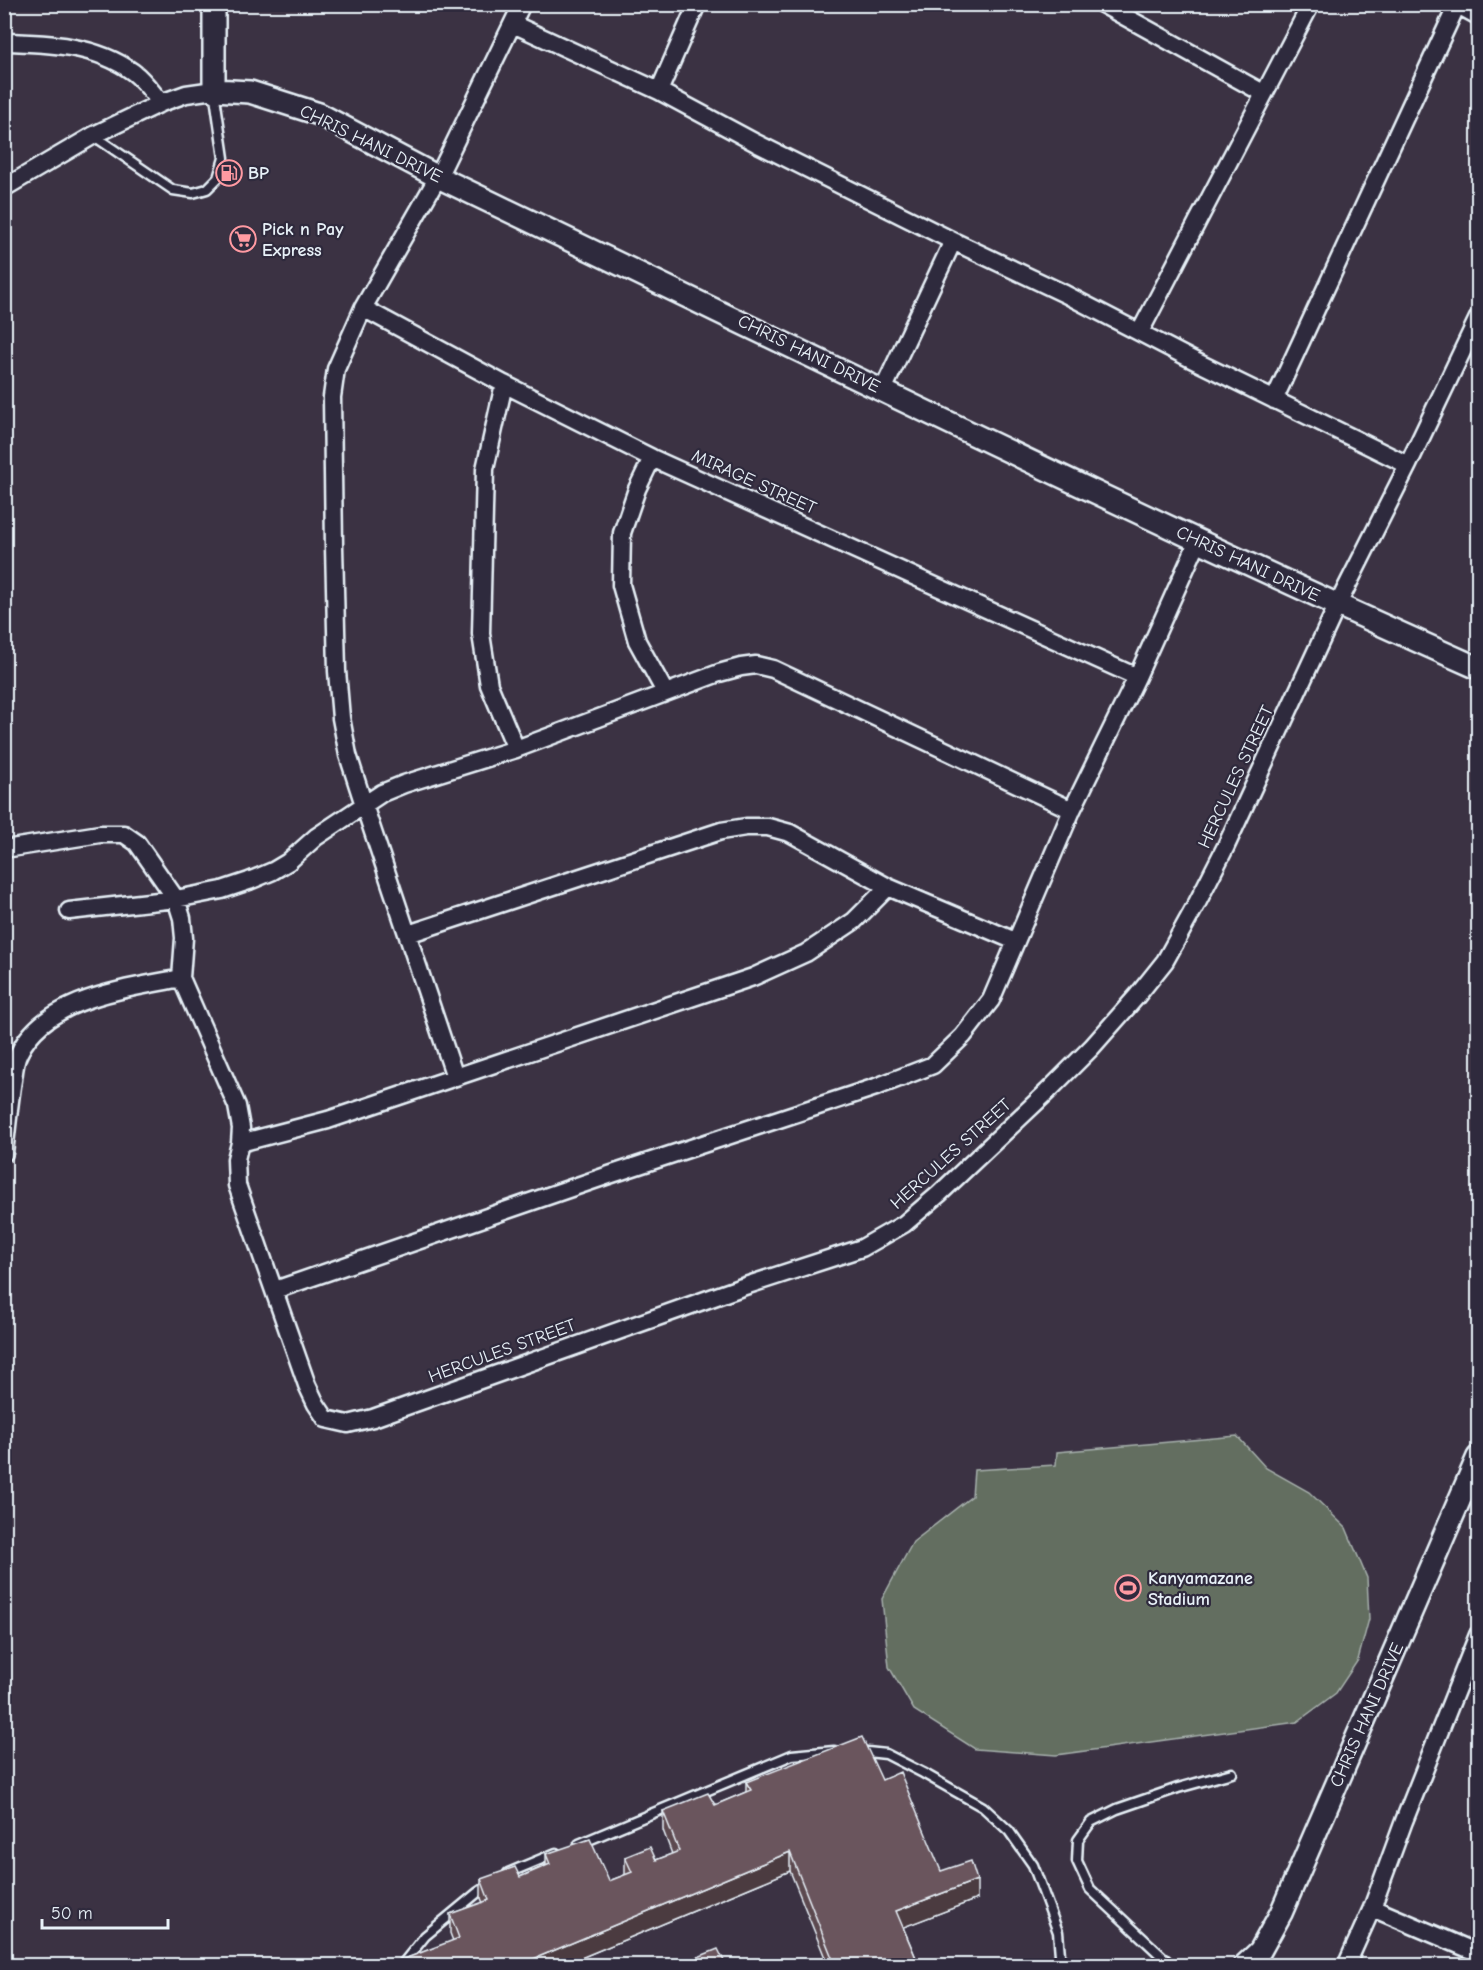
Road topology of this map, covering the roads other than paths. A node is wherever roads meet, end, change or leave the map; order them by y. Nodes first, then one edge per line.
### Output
1 (214, 4) edge
2 (522, 4) edge
3 (697, 4) edge
4 (1102, 4) edge
5 (1311, 4) edge
6 (1457, 5) edge
7 (1479, 15) edge
8 (513, 24) junction
9 (4, 42) edge
10 (214, 90) junction
11 (659, 91) junction
12 (1263, 93) junction
13 (161, 103) junction
14 (94, 135) junction
15 (438, 177) junction
16 (4, 188) edge
17 (953, 241) junction
18 (363, 308) junction
19 (1479, 318) edge
20 (1140, 332) junction
21 (504, 384) junction
22 (883, 390) junction
23 (1274, 400) junction
24 (652, 458) junction
25 (1408, 465) junction
26 (1198, 541) junction
27 (1337, 606) junction
28 (1479, 668) edge
29 (1137, 677) junction
30 (665, 692) junction
31 (516, 749) junction
32 (364, 805) junction
33 (1072, 810) junction
34 (11, 848) dead end
35 (888, 887) junction
36 (176, 899) junction
37 (69, 910) dead end
38 (408, 934) junction
39 (1015, 941) junction
40 (182, 978) junction
41 (456, 1077) junction
42 (240, 1143) junction
43 (4, 1153) edge
44 (274, 1290) junction
45 (1479, 1457) edge
46 (1472, 1490) edge
47 (1479, 1635) edge
48 (1232, 1773) dead end
49 (504, 1876) edge
50 (495, 1881) edge
51 (1372, 1908) junction
52 (1479, 1953) edge
53 (402, 1965) edge
54 (1061, 1965) edge
55 (1168, 1965) edge
56 (1244, 1965) edge
57 (1346, 1965) edge

1 - 10 street
2 - 8 street
3 - 11 street
4 - 12 street
5 - 12 street
6 - 7 street
6 - 23 street
8 - 11 street
8 - 15 street
9 - 13 street
10 - 13 street
10 - 14 lane
10 - 15 street, CHRIS HANI DRIVE
11 - 17 street
12 - 20 street
13 - 14 street
14 - 16 street
15 - 18 street
15 - 22 street, CHRIS HANI DRIVE
17 - 20 street
17 - 22 street
18 - 21 street, MIRAGE STREET
18 - 32 street
19 - 25 street, HERCULES STREET
20 - 23 street
21 - 24 street, MIRAGE STREET
21 - 31 street
22 - 26 street, CHRIS HANI DRIVE
23 - 25 street
24 - 29 street, MIRAGE STREET
24 - 30 street
25 - 27 street, HERCULES STREET
26 - 27 street, CHRIS HANI DRIVE
26 - 29 street
27 - 28 street, CHRIS HANI DRIVE
27 - 44 street, HERCULES STREET
29 - 33 street
30 - 31 street
30 - 33 street
31 - 32 street
32 - 36 street
32 - 38 street
33 - 39 street
34 - 36 street
35 - 38 street
35 - 39 street
35 - 41 street
36 - 37 street
36 - 40 street
38 - 41 street
39 - 44 street
40 - 42 street, HERCULES STREET
40 - 43 street
41 - 42 street
42 - 44 street, HERCULES STREET
45 - 46 street, CHRIS HANI DRIVE
46 - 56 street, CHRIS HANI DRIVE
47 - 51 street
48 - 55 lane
49 - 54 lane
50 - 53 lane
51 - 52 street
51 - 57 street

